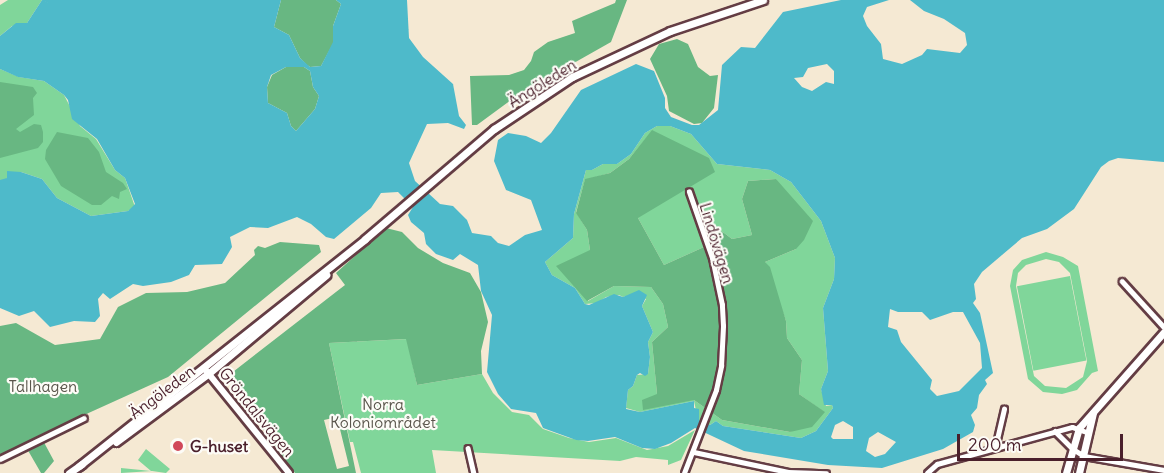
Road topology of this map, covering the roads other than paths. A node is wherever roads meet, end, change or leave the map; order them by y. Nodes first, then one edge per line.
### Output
1 (763, 0) edge
2 (689, 192) dead end
3 (1122, 281) dead end
4 (1164, 327) edge
5 (1164, 332) edge
6 (206, 371) junction
7 (1004, 409) dead end
8 (1094, 410) junction
9 (84, 418) dead end
10 (1079, 429) junction
11 (1055, 431) junction
12 (1089, 433) junction
13 (468, 448) dead end
14 (995, 448) junction
15 (1073, 449) junction
16 (694, 452) junction
17 (1084, 456) junction
18 (0, 459) edge
19 (1164, 470) edge
20 (69, 473) edge
21 (289, 473) edge
22 (474, 473) edge
23 (684, 473) edge
24 (826, 473) edge
25 (927, 473) edge
26 (1066, 473) edge
27 (1079, 473) edge

1 - 6 main road, Ängöleden
2 - 16 street, Lindövägen
3 - 4 street
5 - 8 main road
6 - 20 main road, Ängöleden
6 - 21 street, Gröndalsvägen
7 - 14 street
8 - 10 main road
8 - 12 main road
9 - 18 street
10 - 11 street
10 - 12 street
10 - 15 main road
11 - 14 street
11 - 15 street
12 - 17 main road
13 - 22 street
14 - 25 street
15 - 17 street
15 - 26 main road
16 - 23 street, Lindövägen
16 - 24 street
17 - 19 street
17 - 27 main road

